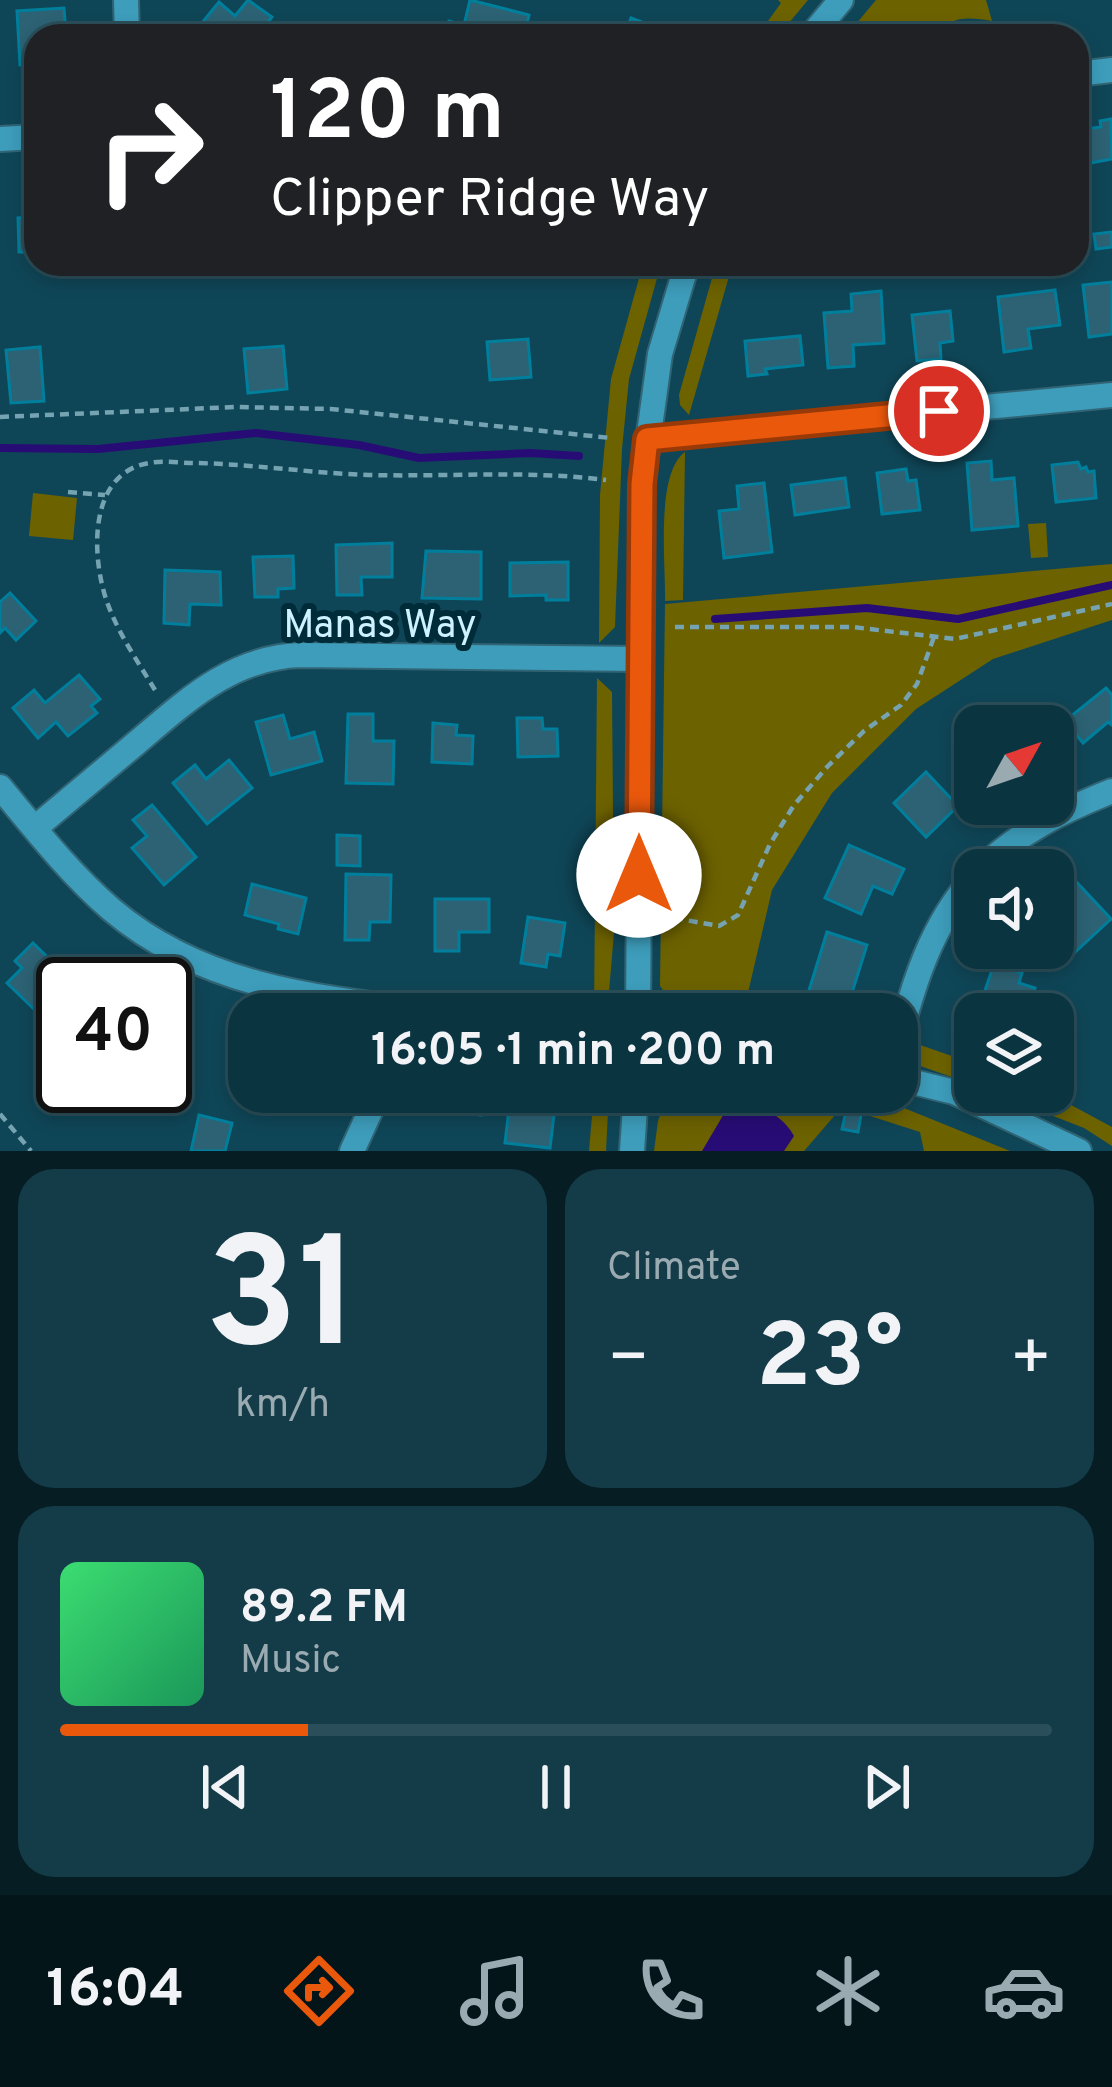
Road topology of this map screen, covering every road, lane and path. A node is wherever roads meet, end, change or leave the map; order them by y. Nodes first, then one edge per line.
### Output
1 (841, 0) edge
2 (821, 24) edge
3 (683, 276) edge
4 (1112, 395) edge
5 (0, 417) edge
6 (611, 438) dead end
7 (647, 439) junction
8 (606, 480) dead end
9 (68, 492) dead end
10 (105, 495) junction
11 (1112, 604) edge
12 (675, 627) dead end
13 (934, 637) junction
14 (640, 659) junction
15 (155, 690) dead end
16 (0, 787) edge
17 (1112, 791) edge
18 (35, 828) junction
19 (1007, 849) edge
20 (954, 907) edge
21 (674, 918) dead end
22 (298, 993) edge
23 (638, 993) edge
24 (910, 993) edge
25 (918, 1083) edge
26 (369, 1113) edge
27 (635, 1113) edge
28 (0, 1114) edge
29 (31, 1151) edge
30 (352, 1151) edge
31 (632, 1151) edge
32 (1079, 1151) edge

1 - 2 street
3 - 7 street
4 - 7 street
5 - 6 path
7 - 14 street
8 - 10 path
9 - 10 path
10 - 15 path
11 - 13 path
12 - 13 path
13 - 21 path
14 - 18 street, Manas Way
14 - 23 street
16 - 18 street
17 - 19 street
18 - 22 street
20 - 24 street
25 - 32 street
26 - 30 street
27 - 31 street
28 - 29 path

